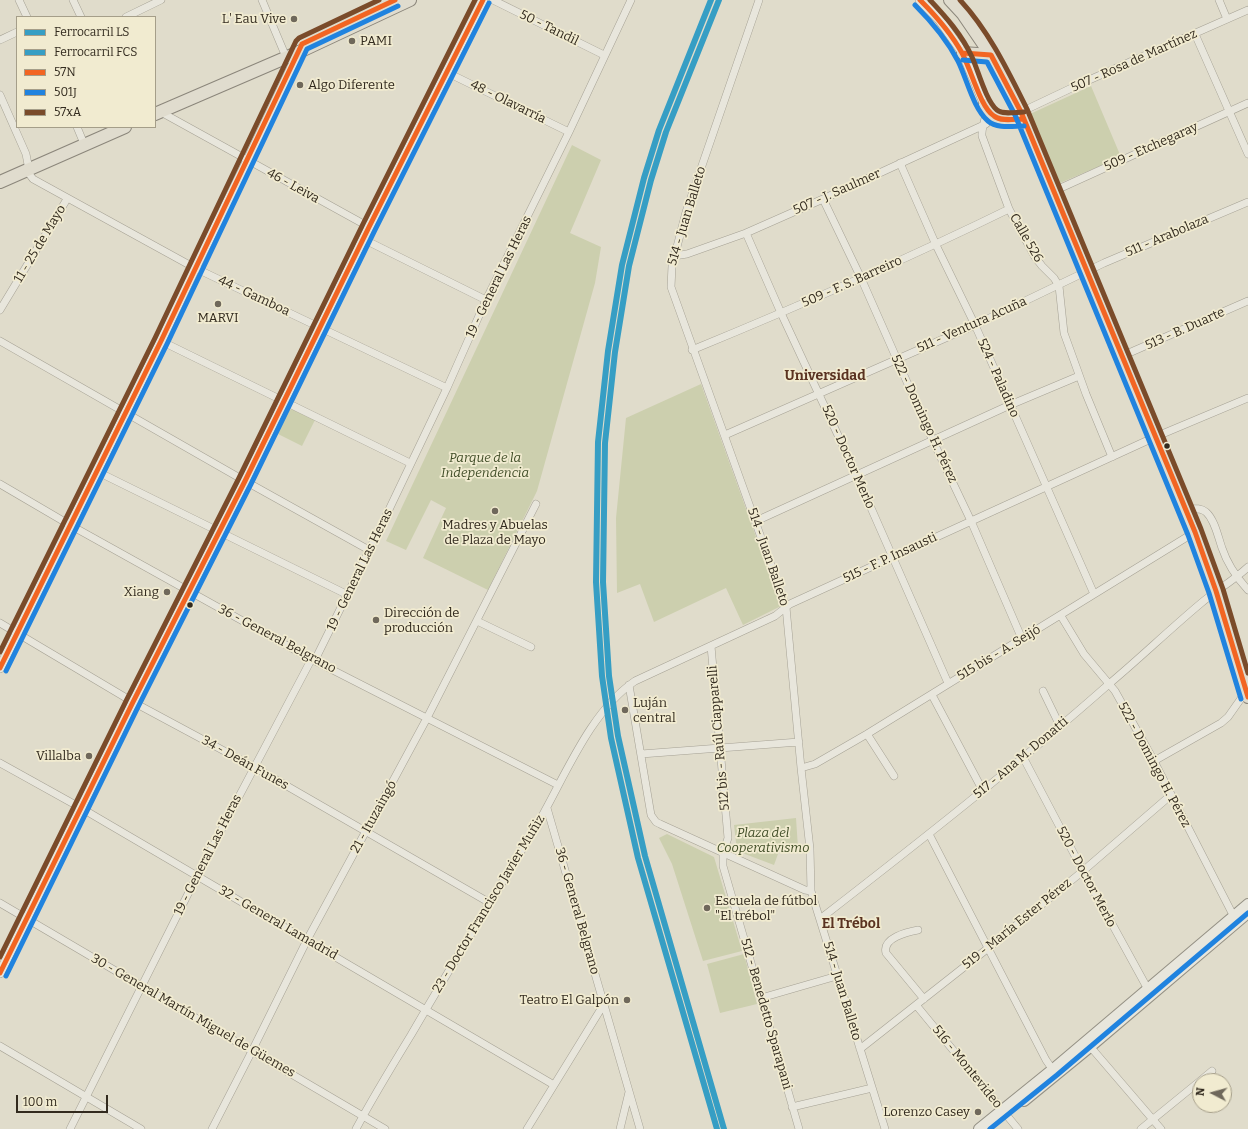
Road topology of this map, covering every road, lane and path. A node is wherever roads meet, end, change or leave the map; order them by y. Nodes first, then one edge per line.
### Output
1 (19, 0) edge
2 (73, 0) edge
3 (262, 0) edge
4 (395, 0) edge
5 (410, 0) edge
6 (484, 0) edge
7 (494, 0) edge
8 (631, 0) edge
9 (759, 0) edge
10 (920, 0) edge
11 (950, 0) edge
12 (1219, 0) edge
13 (156, 1) edge
14 (1248, 10) edge
15 (27, 16) edge
16 (81, 16) edge
17 (128, 16) edge
18 (1227, 19) junction
19 (16, 32) edge
20 (1195, 34) junction
21 (0, 40) edge
22 (300, 48) junction
23 (963, 54) junction
24 (604, 55) junction
25 (991, 55) junction
26 (288, 58) junction
27 (446, 72) junction
28 (0, 95) edge
29 (1248, 103) edge
30 (985, 105) junction
31 (156, 110) edge
32 (1229, 112) junction
33 (1022, 116) junction
34 (996, 118) junction
35 (984, 125) junction
36 (77, 128) edge
37 (106, 128) edge
38 (122, 128) edge
39 (569, 132) junction
40 (82, 139) junction
41 (1248, 154) edge
42 (248, 160) junction
43 (900, 163) junction
44 (29, 165) junction
45 (0, 175) edge
46 (0, 182) edge
47 (1054, 191) junction
48 (67, 199) junction
49 (823, 199) junction
50 (1248, 202) edge
51 (1009, 209) junction
52 (369, 227) junction
53 (746, 233) junction
54 (363, 240) junction
55 (936, 245) junction
56 (674, 256) junction
57 (194, 268) junction
58 (1087, 271) junction
59 (861, 278) junction
60 (1059, 286) junction
61 (486, 300) junction
62 (1248, 301) edge
63 (0, 310) edge
64 (781, 313) junction
65 (975, 325) junction
66 (320, 327) junction
67 (0, 341) edge
68 (161, 341) junction
69 (692, 350) junction
70 (1122, 356) junction
71 (896, 360) junction
72 (1079, 376) junction
73 (447, 388) junction
74 (819, 394) junction
75 (1248, 398) edge
76 (285, 400) junction
77 (1010, 405) junction
78 (126, 413) junction
79 (725, 435) junction
80 (1155, 437) junction
81 (933, 441) junction
82 (1112, 457) junction
83 (410, 463) junction
84 (96, 471) junction
85 (857, 476) junction
86 (245, 481) junction
87 (0, 484) edge
88 (1047, 486) junction
89 (536, 504) dead end
90 (1185, 509) junction
91 (756, 521) junction
92 (971, 521) junction
93 (70, 525) junction
94 (220, 532) junction
95 (1195, 532) junction
96 (370, 550) junction
97 (892, 557) junction
98 (1248, 567) edge
99 (1237, 577) junction
100 (1248, 590) edge
101 (1216, 591) junction
102 (189, 592) junction
103 (1094, 594) junction
104 (348, 595) junction
105 (786, 607) junction
106 (1061, 616) junction
107 (477, 621) junction
108 (0, 623) edge
109 (17, 633) junction
110 (1022, 639) junction
111 (711, 646) junction
112 (530, 647) dead end
113 (314, 660) junction
114 (0, 668) edge
115 (948, 683) junction
116 (1109, 684) junction
117 (629, 685) junction
118 (1043, 691) dead end
119 (1247, 692) edge
120 (932, 695) junction
121 (133, 702) junction
122 (427, 718) junction
123 (1060, 726) junction
124 (867, 734) junction
125 (799, 742) junction
126 (721, 748) junction
127 (641, 754) junction
128 (1023, 757) junction
129 (1154, 761) junction
130 (0, 763) edge
131 (254, 767) junction
132 (801, 768) junction
133 (894, 776) dead end
134 (558, 785) junction
135 (983, 791) junction
136 (1171, 795) junction
137 (81, 808) junction
138 (547, 808) junction
139 (366, 831) junction
140 (929, 834) junction
141 (723, 853) junction
142 (1083, 871) junction
143 (197, 876) junction
144 (811, 891) junction
145 (0, 903) edge
146 (490, 903) junction
147 (1248, 904) edge
148 (1248, 913) edge
149 (1236, 918) junction
150 (26, 919) junction
151 (820, 919) junction
152 (918, 930) dead end
153 (307, 940) junction
154 (987, 949) junction
155 (0, 972) edge
156 (837, 976) junction
157 (141, 986) junction
158 (1149, 992) junction
159 (761, 998) junction
160 (924, 999) junction
161 (604, 1004) junction
162 (916, 1005) junction
163 (425, 1010) junction
164 (1088, 1044) junction
165 (0, 1046) edge
166 (860, 1049) junction
167 (252, 1051) junction
168 (1054, 1072) junction
169 (554, 1085) junction
170 (1192, 1087) edge
171 (872, 1088) junction
172 (629, 1091) junction
173 (87, 1096) junction
174 (792, 1107) junction
175 (1004, 1113) junction
176 (363, 1116) junction
177 (1153, 1119) junction
178 (70, 1129) edge
179 (140, 1129) edge
180 (212, 1129) edge
181 (356, 1129) edge
182 (385, 1129) edge
183 (527, 1129) edge
184 (620, 1129) edge
185 (640, 1129) edge
186 (799, 1129) edge
187 (885, 1129) edge
188 (979, 1129) edge
189 (989, 1129) edge
190 (1018, 1129) edge
191 (1142, 1129) edge
192 (1161, 1129) edge

1 - 15 street
2 - 16 street
3 - 26 street
4 - 22 main road
5 - 22 main road
6 - 27 street
7 - 24 street, 50 - Tandil
8 - 24 street, 19 - General Las Heras
9 - 56 street, 514 - Juan Balleto
10 - 23 street
11 - 25 main road
12 - 18 street
13 - 17 street
14 - 18 street, 507 - Rosa de Martínez
18 - 20 street, 507 - Rosa de Martínez
19 - 21 street
20 - 32 street
20 - 33 street, 507 - Rosa de Martínez
22 - 26 main road
23 - 25 main road
23 - 30 street
24 - 39 street, 19 - General Las Heras
25 - 33 main road
26 - 31 main road
26 - 42 street
27 - 39 street, 48 - Olavarría
27 - 52 street
28 - 44 street, 44 - Gamboa
29 - 32 street, 509 - Etchegaray
30 - 34 main road
30 - 35 street, Calle 526
31 - 42 street, 46 - Leiva
32 - 41 street
32 - 47 street, 509 - Etchegaray
33 - 34 main road
33 - 47 main road
34 - 35 street, 507 - J. Saulmer
35 - 43 street, 507 - J. Saulmer
35 - 51 street, Calle 526
36 - 40 street
37 - 40 main road
38 - 44 main road
39 - 61 street, 19 - General Las Heras
40 - 44 main road
42 - 52 street, 46 - Leiva
42 - 57 street
43 - 49 street, 507 - J. Saulmer
43 - 55 street, 524 - Paladino
44 - 45 main road
44 - 46 main road
44 - 48 street, 44 - Gamboa
47 - 58 main road
48 - 57 street, 44 - Gamboa
48 - 63 street, 11 - 25 de Mayo
49 - 53 street, 507 - J. Saulmer
49 - 59 street, 522 - Domingo H. Pérez
50 - 58 street, 511 - Arabolaza
51 - 55 street, 509 - F. S. Barreiro
51 - 60 street, Calle 526
52 - 54 street
53 - 56 street, 507 - J. Saulmer
53 - 64 street, 520 - Doctor Merlo
54 - 61 street
54 - 66 street
55 - 59 street, 509 - F. S. Barreiro
55 - 65 street, 524 - Paladino
56 - 69 street, 514 - Juan Balleto
57 - 66 street, 44 - Gamboa
57 - 68 street
58 - 60 street, 511 - Ventura Acuña
58 - 70 main road
59 - 64 street, 509 - F. S. Barreiro
59 - 71 street, 522 - Domingo H. Pérez
60 - 65 street, 511 - Ventura Acuña
60 - 72 street
61 - 73 street, 19 - General Las Heras
62 - 70 street, 513 - B. Duarte
64 - 69 street, 509 - F. S. Barreiro
64 - 74 street, 520 - Doctor Merlo
65 - 71 street, 511 - Ventura Acuña
65 - 77 street, 524 - Paladino
66 - 73 street, 44 - Gamboa
66 - 76 street
67 - 78 street
68 - 76 street
68 - 78 street
69 - 79 street, 514 - Juan Balleto
70 - 80 main road
71 - 74 street, 511 - Ventura Acuña
71 - 81 street, 522 - Domingo H. Pérez
72 - 77 street
72 - 82 street
73 - 83 street, 19 - General Las Heras
74 - 79 street, 511 - Ventura Acuña
74 - 85 street, 520 - Doctor Merlo
75 - 80 street, 515 - F. P. Insausti
76 - 83 street
76 - 86 street
77 - 81 street
77 - 88 street, 524 - Paladino
78 - 84 street
78 - 86 street
79 - 91 street, 514 - Juan Balleto
80 - 82 street, 515 - F. P. Insausti
80 - 90 main road
81 - 85 street
81 - 92 street, 522 - Domingo H. Pérez
82 - 88 street, 515 - F. P. Insausti
83 - 96 street, 19 - General Las Heras
84 - 93 street
84 - 94 street
85 - 91 street
85 - 97 street, 520 - Doctor Merlo
86 - 94 street
86 - 96 street
87 - 93 street, 36 - General Belgrano
88 - 92 street, 515 - F. P. Insausti
88 - 103 street, 524 - Paladino
89 - 107 street, 21 - Ituzaingó
90 - 95 main road
90 - 99 street
91 - 105 street, 514 - Juan Balleto
92 - 97 street, 515 - F. P. Insausti
92 - 110 street, 522 - Domingo H. Pérez
93 - 102 street, 36 - General Belgrano
93 - 109 street
94 - 102 street
94 - 104 street
95 - 101 main road
95 - 103 street, 515 bis - A. Seijó
96 - 104 street, 19 - General Las Heras
97 - 105 street, 515 - F. P. Insausti
97 - 115 street, 520 - Doctor Merlo
98 - 99 street, 517 - Ana M. Donatti
99 - 100 street
99 - 101 street, 517 - Ana M. Donatti
101 - 116 street, 517 - Ana M. Donatti
101 - 119 main road
102 - 113 street, 36 - General Belgrano
102 - 121 street
103 - 106 street, 515 bis - A. Seijó
104 - 113 street, 19 - General Las Heras
105 - 111 street, 515 - F. P. Insausti
105 - 125 street, 514 - Juan Balleto
106 - 110 street, 515 bis - A. Seijó
106 - 116 street, 522 - Domingo H. Pérez
107 - 112 street
107 - 122 street, 21 - Ituzaingó
108 - 109 street, 34 - Deán Funes
109 - 114 street
109 - 121 street, 34 - Deán Funes
110 - 115 street, 515 bis - A. Seijó
111 - 117 street, 515 - F. P. Insausti
111 - 126 street, 512 bis - Raúl Ciapparelli
113 - 122 street, 36 - General Belgrano
113 - 131 street, 19 - General Las Heras
115 - 120 street, 515 bis - A. Seijó
116 - 123 street, 517 - Ana M. Donatti
116 - 129 street, 522 - Domingo H. Pérez
117 - 127 street
117 - 134 street, 23 - Doctor Francisco Javier Muñiz
118 - 123 street
119 - 129 street
120 - 124 street, 515 bis - A. Seijó
120 - 135 street
121 - 131 street, 34 - Deán Funes
121 - 137 street
122 - 134 street, 36 - General Belgrano
122 - 139 street, 21 - Ituzaingó
123 - 128 street, 517 - Ana M. Donatti
124 - 132 street, 515 bis - A. Seijó
124 - 133 street
125 - 126 street
125 - 132 street, 514 - Juan Balleto
126 - 127 street
126 - 141 street, 512 bis - Raúl Ciapparelli
127 - 141 street
128 - 135 street, 517 - Ana M. Donatti
128 - 142 street, 520 - Doctor Merlo
129 - 136 street, 522 - Domingo H. Pérez
130 - 137 street, 32 - General Lamadrid
131 - 139 street, 34 - Deán Funes
131 - 143 street, 19 - General Las Heras
132 - 144 street, 514 - Juan Balleto
134 - 138 street, 23 - Doctor Francisco Javier Muñiz
135 - 140 street, 517 - Ana M. Donatti
136 - 142 street, 519 - María Ester Pérez
136 - 149 street, 522 - Domingo H. Pérez
137 - 143 street, 32 - General Lamadrid
137 - 150 street
138 - 146 street, 23 - Doctor Francisco Javier Muñiz
138 - 161 street, 36 - General Belgrano
139 - 146 street, 34 - Deán Funes
139 - 153 street, 21 - Ituzaingó
140 - 151 street, 517 - Ana M. Donatti
140 - 154 street
141 - 144 street
141 - 159 street, 512 - Benedetto Sparapani
142 - 154 street, 519 - María Ester Pérez
142 - 158 street, 520 - Doctor Merlo
143 - 153 street, 32 - General Lamadrid
143 - 157 street, 19 - General Las Heras
144 - 151 street, 514 - Juan Balleto
145 - 150 street, 30 - General Martín Miguel de Güemes
146 - 163 street, 23 - Doctor Francisco Javier Muñiz
147 - 149 main road
148 - 149 main road
149 - 158 main road
150 - 155 street
150 - 157 street, 30 - General Martín Miguel de Güemes
151 - 156 street, 514 - Juan Balleto
152 - 160 street
153 - 163 street, 32 - General Lamadrid
153 - 167 street, 21 - Ituzaingó
154 - 160 street, 519 - María Ester Pérez
154 - 168 street
156 - 159 street
156 - 166 street, 514 - Juan Balleto
157 - 167 street, 30 - General Martín Miguel de Güemes
157 - 173 street, 19 - General Las Heras
158 - 164 main road
159 - 174 street, 512 - Benedetto Sparapani
160 - 162 street, 519 - María Ester Pérez
161 - 169 street
161 - 172 street, 36 - General Belgrano
162 - 166 street, 519 - María Ester Pérez
162 - 175 street, 516 - Montevideo
163 - 169 street, 32 - General Lamadrid
163 - 176 street, 23 - Doctor Francisco Javier Muñiz
164 - 168 main road
164 - 177 street
165 - 173 street
166 - 171 street, 514 - Juan Balleto
167 - 176 street, 30 - General Martín Miguel de Güemes
167 - 180 street, 21 - Ituzaingó
168 - 175 main road
169 - 183 street
170 - 177 street
171 - 174 street
171 - 187 street, 514 - Juan Balleto
172 - 184 street
172 - 185 street, 36 - General Belgrano
173 - 178 street, 19 - General Las Heras
173 - 179 street
174 - 186 street, 512 - Benedetto Sparapani
175 - 188 main road
175 - 189 main road
175 - 190 street, 516 - Montevideo
176 - 181 street, 23 - Doctor Francisco Javier Muñiz
176 - 182 street, 30 - General Martín Miguel de Güemes
177 - 191 street
177 - 192 street

